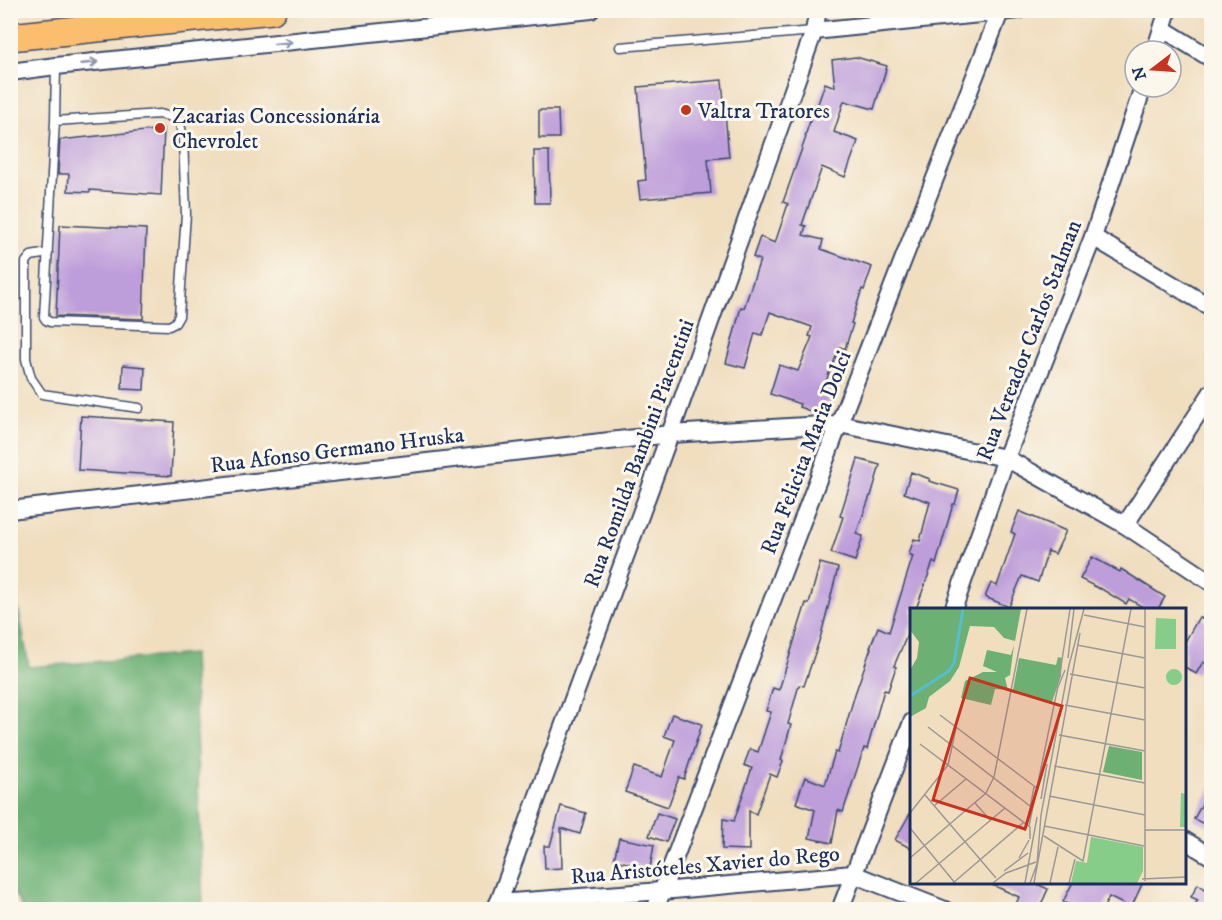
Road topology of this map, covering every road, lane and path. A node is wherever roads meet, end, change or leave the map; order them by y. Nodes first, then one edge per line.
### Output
1 (272, 10) edge
2 (591, 10) edge
3 (818, 10) edge
4 (1019, 10) edge
5 (1168, 10) edge
6 (1000, 12) junction
7 (1163, 29) junction
8 (814, 31) junction
9 (10, 37) edge
10 (1159, 39) edge
11 (620, 47) dead end
12 (1212, 59) edge
13 (56, 66) junction
14 (10, 72) edge
15 (1139, 99) edge
16 (55, 122) junction
17 (1093, 237) junction
18 (48, 254) junction
19 (1212, 308) edge
20 (1212, 392) edge
21 (139, 408) dead end
22 (839, 424) junction
23 (670, 434) junction
24 (1006, 458) junction
25 (10, 510) edge
26 (1125, 525) junction
27 (1212, 583) edge
28 (953, 608) edge
29 (910, 727) edge
30 (1186, 841) edge
31 (1212, 857) edge
32 (853, 874) junction
33 (662, 891) junction
34 (497, 906) edge
35 (655, 909) edge
36 (840, 909) edge
37 (945, 909) edge

1 - 9 main road
13 -> 2 street
3 - 8 street, Rua Romilda Bambini Piacentini
4 - 6 street
5 - 7 street
6 - 8 street
6 - 22 street, Rua Felicita Maria Dolci
7 - 10 street
7 - 12 street
8 - 11 lane
8 - 23 street, Rua Romilda Bambini Piacentini
13 - 14 street
13 - 16 lane
15 - 17 street, Rua Vereador Carlos Stalman
16 - 18 lane
16 - 18 lane
17 - 19 street
17 - 24 street, Rua Vereador Carlos Stalman
18 - 21 lane
20 - 26 street
22 - 23 street, Rua Afonso Germano Hruska
22 - 24 street, Rua Afonso Germano Hruska
22 - 33 street, Rua Felicita Maria Dolci
23 - 25 street, Rua Afonso Germano Hruska
23 - 34 street, Rua Romilda Bambini Piacentini
24 - 26 street, Rua Afonso Germano Hruska
24 - 28 street, Rua Vereador Carlos Stalman
26 - 27 street, Rua Afonso Germano Hruska
29 - 32 street
30 - 31 street
32 - 33 street, Rua Aristóteles Xavier do Rego
32 - 36 street
32 - 37 street, Rua Aristóteles Xavier do Rego
33 - 34 street, Rua Aristóteles Xavier do Rego
33 - 35 street, Rua Felicita Maria Dolci

